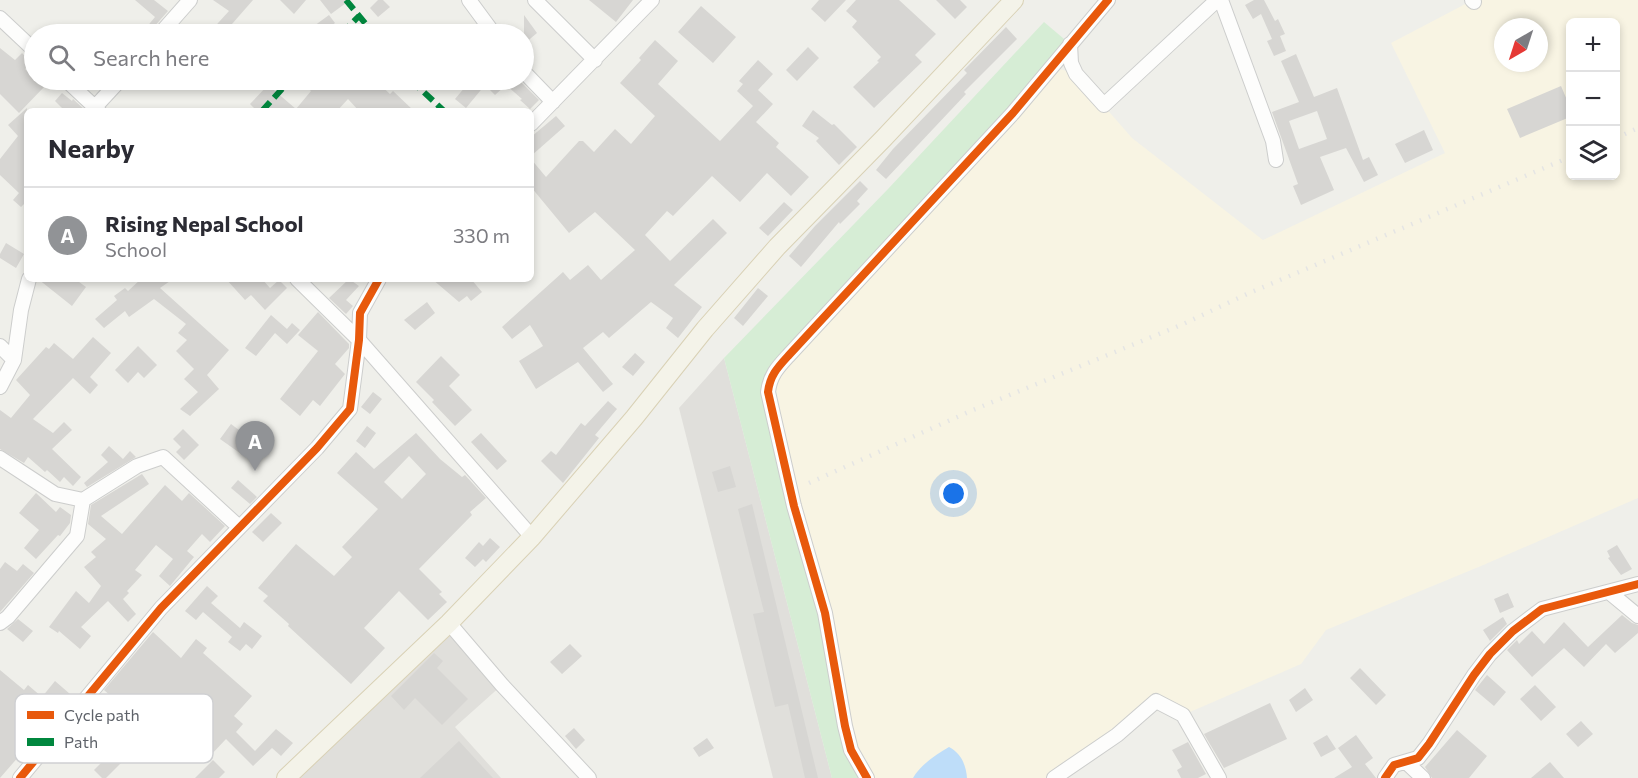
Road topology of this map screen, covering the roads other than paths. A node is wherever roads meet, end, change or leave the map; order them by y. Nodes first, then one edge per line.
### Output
1 (190, 0) edge
2 (469, 0) edge
3 (535, 0) edge
4 (652, 0) edge
5 (1014, 0) edge
6 (1108, 0) edge
7 (1219, 0) edge
8 (0, 18) edge
9 (169, 24) edge
10 (487, 24) edge
11 (24, 41) edge
12 (1070, 44) junction
13 (595, 60) junction
14 (534, 82) edge
15 (77, 90) edge
16 (112, 90) edge
17 (553, 102) junction
18 (96, 108) edge
19 (98, 108) edge
20 (534, 121) edge
21 (1276, 160) dead end
22 (28, 282) edge
23 (300, 282) edge
24 (377, 282) edge
25 (359, 340) junction
26 (0, 346) edge
27 (14, 360) junction
28 (0, 387) edge
29 (0, 458) edge
30 (83, 500) junction
31 (239, 527) junction
32 (532, 537) junction
33 (1638, 584) edge
34 (1609, 592) junction
35 (1638, 616) edge
36 (448, 622) junction
37 (0, 623) edge
38 (90, 694) edge
39 (32, 763) edge
40 (1407, 763) junction
41 (20, 778) edge
42 (286, 778) edge
43 (589, 778) edge
44 (867, 778) edge
45 (1054, 778) edge
46 (1219, 778) edge
47 (1385, 778) edge
48 (1423, 778) edge

1 - 9 street
2 - 10 street
3 - 13 street
4 - 13 street
5 - 32 main road
6 - 12 street
7 - 12 street
7 - 21 street
8 - 11 street
12 - 44 street
13 - 17 street
14 - 17 street
15 - 18 street
16 - 19 street
17 - 20 street
22 - 27 street
23 - 25 street
24 - 25 street
25 - 31 street
25 - 32 street
26 - 27 street
27 - 28 street
29 - 30 street
30 - 31 street
30 - 37 street
31 - 38 street
32 - 36 main road
33 - 34 street
34 - 35 street
34 - 40 street
36 - 42 main road
36 - 43 street
39 - 41 street
40 - 47 street
40 - 48 street
45 - 46 street

